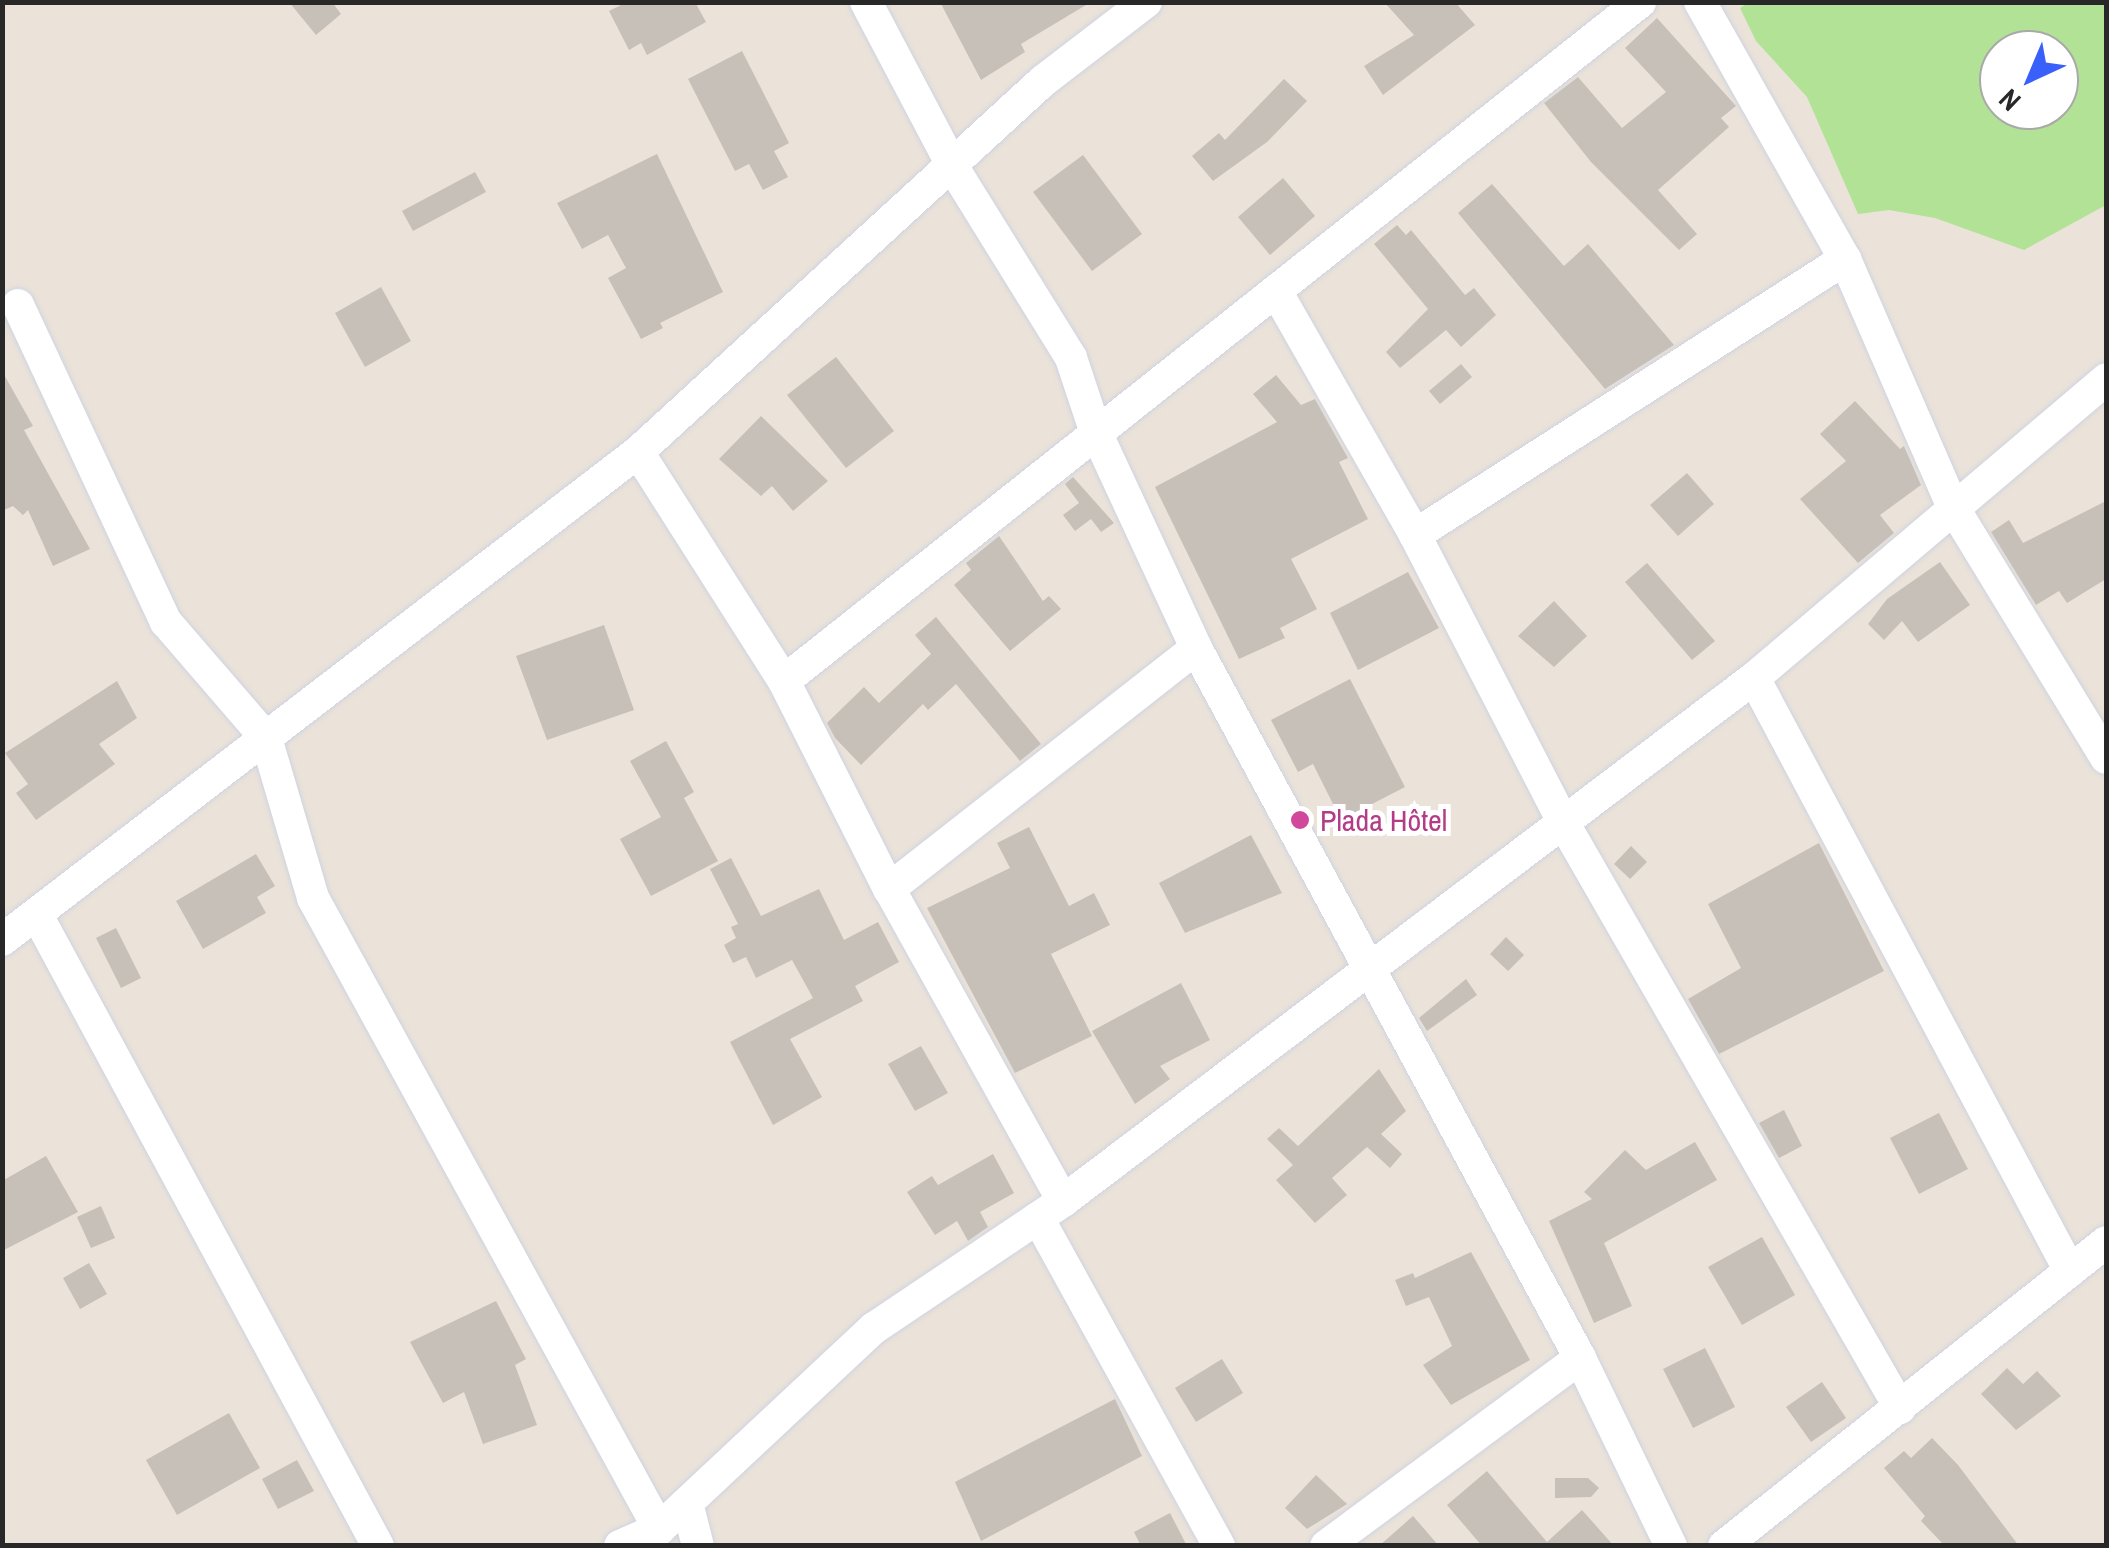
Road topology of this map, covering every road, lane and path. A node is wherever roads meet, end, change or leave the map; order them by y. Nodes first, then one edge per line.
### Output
1 (866, 2) edge
2 (1146, 2) edge
3 (1640, 2) edge
4 (1700, 2) edge
5 (954, 168) junction
6 (1845, 259) junction
7 (1276, 291) junction
8 (18, 305) dead end
9 (2106, 380) edge
10 (1094, 430) junction
11 (638, 452) junction
12 (1953, 508) junction
13 (1415, 535) junction
14 (1196, 648) junction
15 (1754, 678) junction
16 (784, 681) junction
17 (266, 738) junction
18 (2106, 758) edge
19 (1563, 822) junction
20 (888, 889) junction
21 (37, 916) junction
22 (2, 940) edge
23 (1370, 969) junction
24 (1051, 1209) junction
25 (2106, 1242) edge
26 (2070, 1271) junction
27 (1580, 1358) junction
28 (1900, 1408) junction
29 (687, 1503) junction
30 (659, 1529) junction
31 (378, 1546) edge
32 (620, 1546) edge
33 (698, 1546) edge
34 (1218, 1546) edge
35 (1326, 1546) edge
36 (1671, 1546) edge
37 (1724, 1546) edge

1 - 5 street
2 - 5 street
3 - 7 street
4 - 6 street
5 - 10 street
5 - 11 street
6 - 12 street
6 - 13 street
7 - 10 street
7 - 13 street
8 - 17 street
9 - 12 street
10 - 14 street
10 - 16 street
11 - 16 street
11 - 17 street
12 - 15 street
12 - 18 street
13 - 19 street
14 - 20 street
14 - 23 street
15 - 19 street
15 - 26 street
16 - 20 street
17 - 21 street
17 - 30 street
19 - 23 street
19 - 28 street
20 - 24 street
21 - 22 street
21 - 31 street
23 - 24 street
23 - 27 street
24 - 29 street
24 - 34 street
25 - 26 street
26 - 28 street
27 - 35 street
27 - 36 street
28 - 37 street
29 - 30 street
29 - 33 street
30 - 32 street

